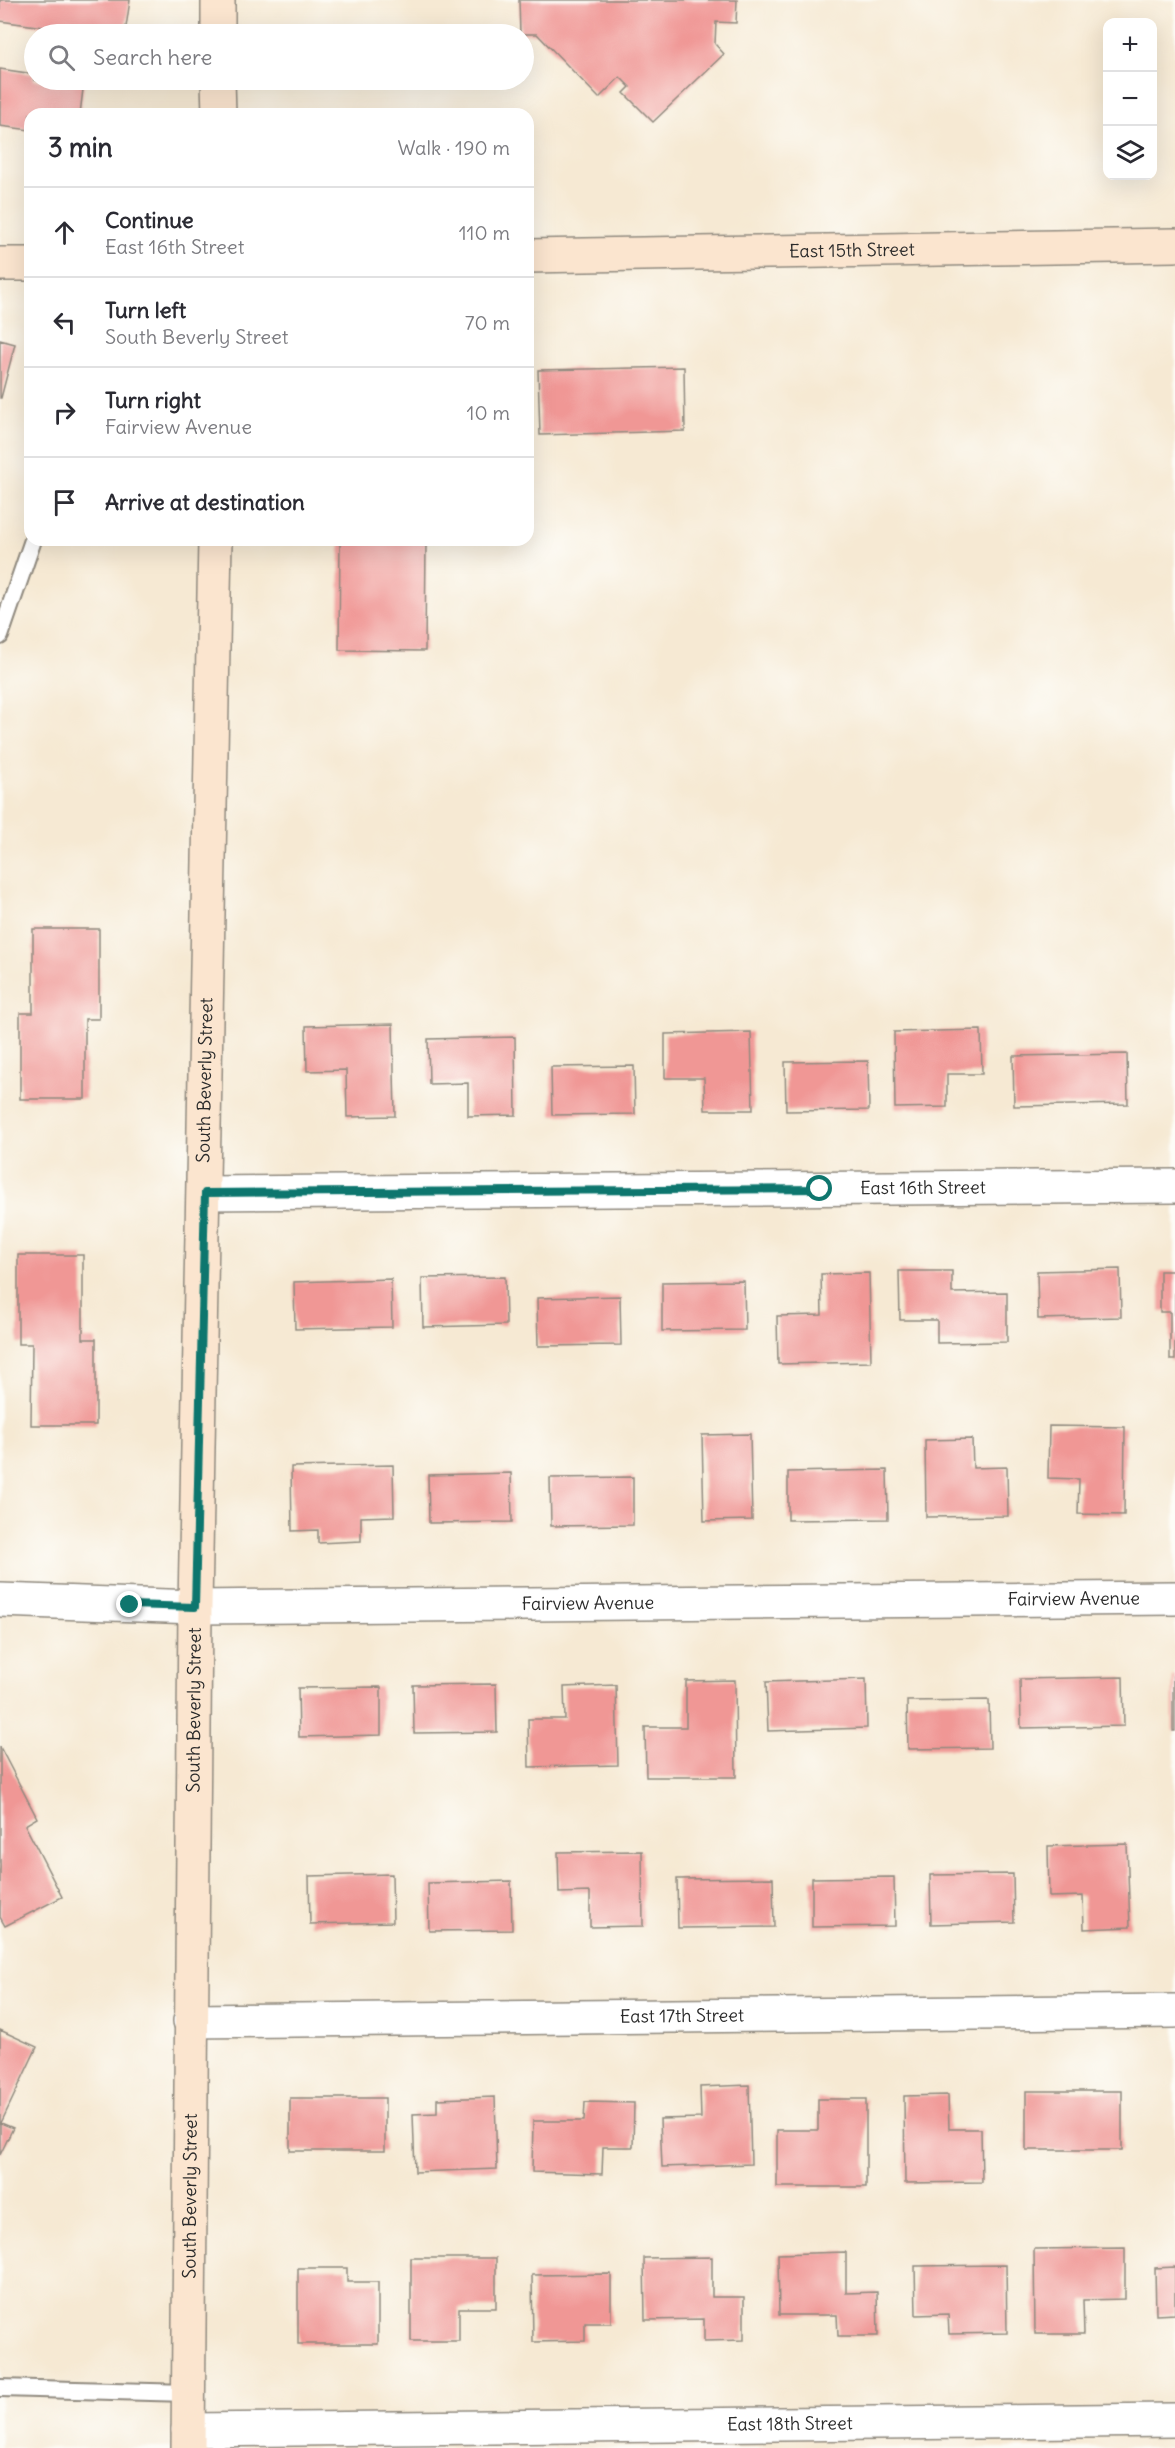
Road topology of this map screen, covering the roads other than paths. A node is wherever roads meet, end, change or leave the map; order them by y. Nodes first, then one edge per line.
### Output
1 (218, 0) edge
2 (218, 24) edge
3 (218, 90) edge
4 (219, 108) edge
5 (1175, 245) edge
6 (534, 256) edge
7 (0, 264) edge
8 (24, 264) edge
9 (31, 546) edge
10 (215, 546) edge
11 (0, 636) edge
12 (1175, 1186) edge
13 (205, 1193) junction
14 (1175, 1598) edge
15 (0, 1600) edge
16 (195, 1607) junction
17 (1175, 2011) edge
18 (190, 2021) junction
19 (0, 2388) edge
20 (188, 2393) junction
21 (1175, 2420) edge
22 (188, 2439) edge

1 - 2 street
3 - 4 street
5 - 6 street, East 15th Street
7 - 8 street
9 - 11 lane
10 - 13 street, South Beverly Street
12 - 13 street, East 16th Street
13 - 16 street, South Beverly Street
14 - 16 street, Fairview Avenue
15 - 16 street, Fairview Avenue
16 - 18 street, South Beverly Street
17 - 18 street, East 17th Street
18 - 20 street, South Beverly Street
19 - 20 lane
20 - 22 street, South Beverly Street
21 - 22 street, East 18th Street

